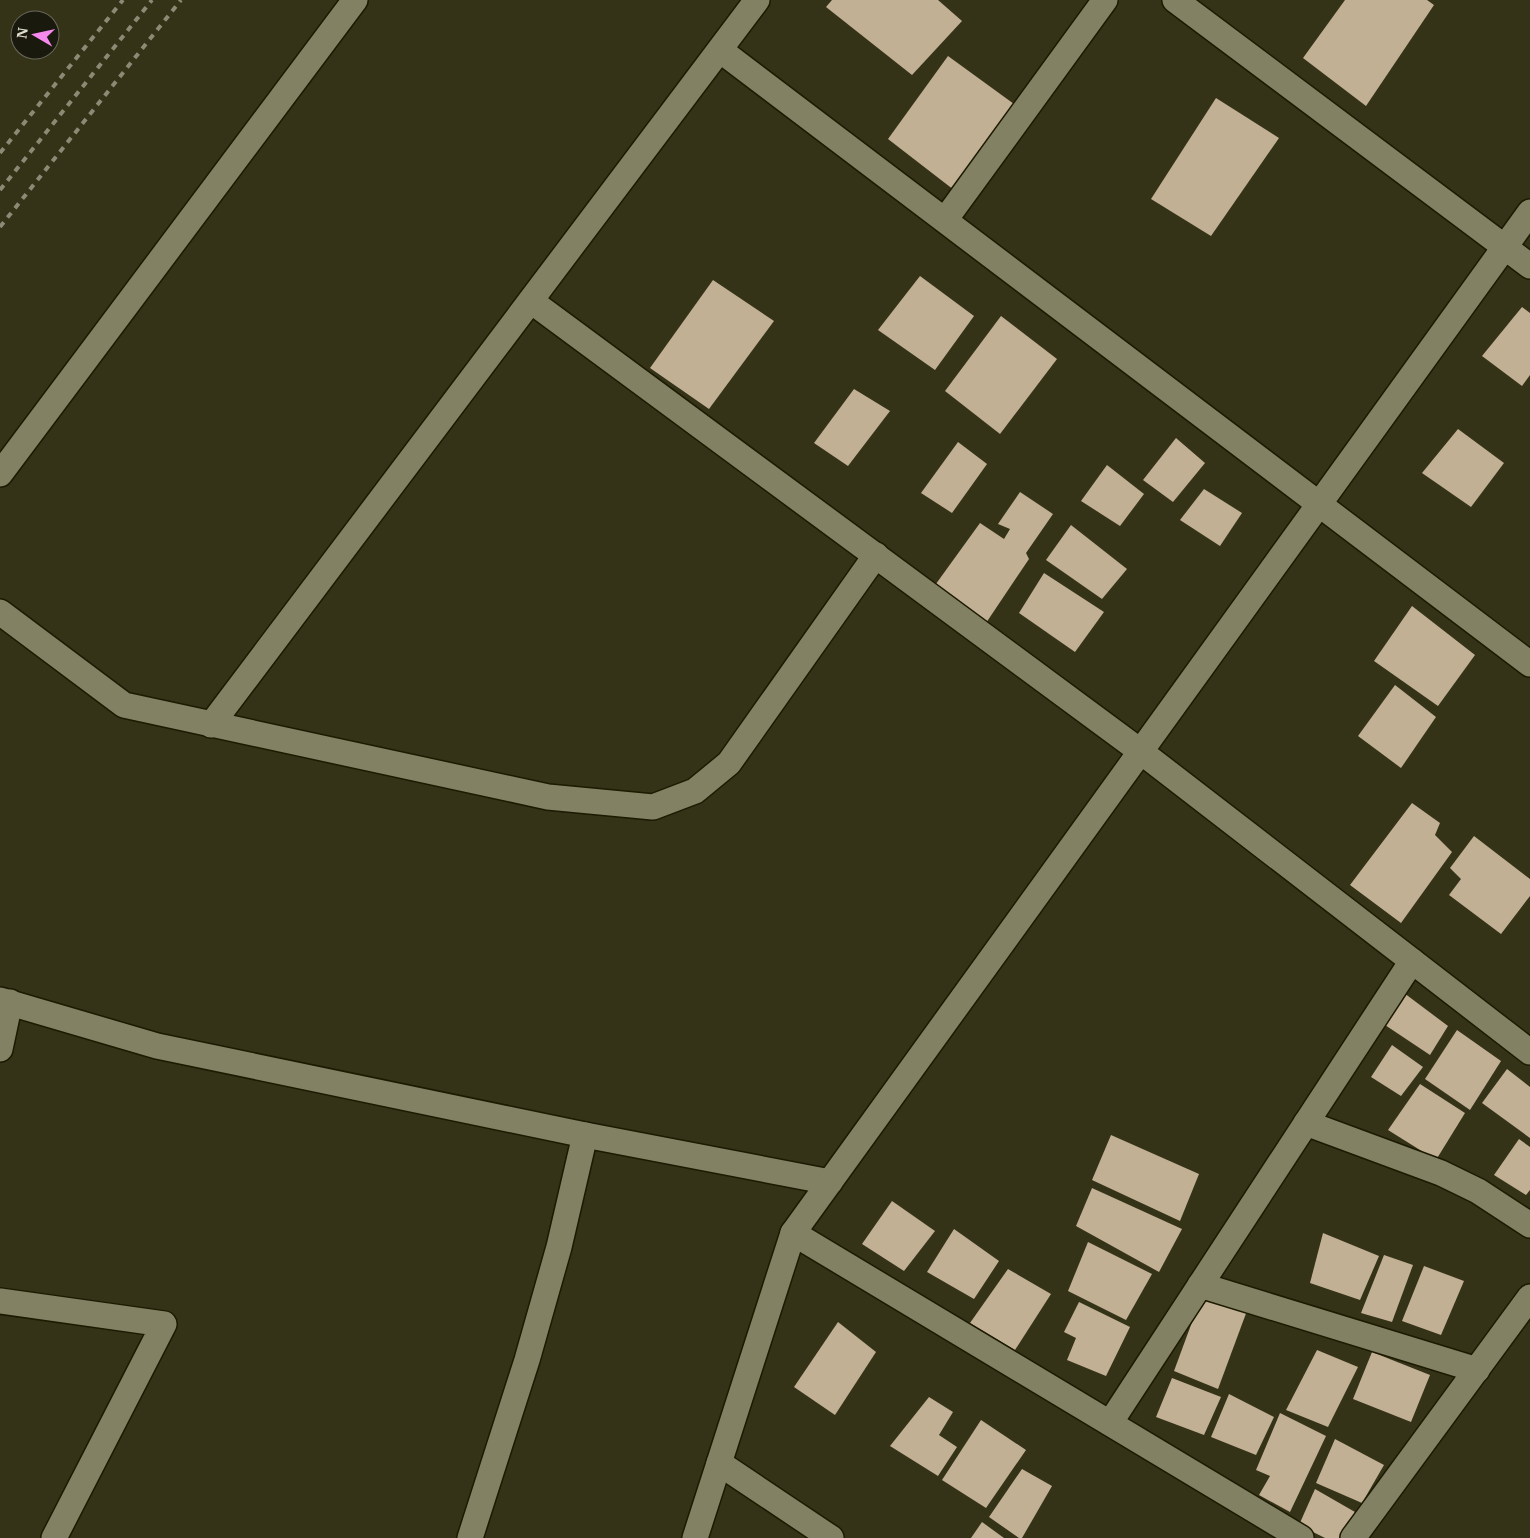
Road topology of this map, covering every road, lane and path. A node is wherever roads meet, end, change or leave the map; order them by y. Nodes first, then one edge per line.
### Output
1 (355, 0) edge
2 (757, 0) edge
3 (1105, 0) edge
4 (1175, 0) edge
5 (720, 50) junction
6 (1530, 212) edge
7 (945, 220) junction
8 (1504, 248) junction
9 (1530, 266) edge
10 (531, 301) junction
11 (0, 474) edge
12 (1319, 504) junction
13 (876, 555) junction
14 (0, 612) edge
15 (1530, 664) edge
16 (211, 725) junction
17 (1140, 752) junction
18 (1412, 961) junction
19 (5, 1001) edge
20 (0, 1049) edge
21 (1530, 1052) edge
22 (1306, 1123) junction
23 (585, 1135) junction
24 (830, 1182) junction
25 (1530, 1226) edge
26 (793, 1233) junction
27 (1200, 1286) junction
28 (1530, 1297) edge
29 (0, 1301) edge
30 (1477, 1370) junction
31 (1110, 1423) junction
32 (719, 1463) junction
33 (54, 1538) edge
34 (470, 1538) edge
35 (695, 1538) edge
36 (831, 1538) edge
37 (1301, 1538) edge
38 (1353, 1538) edge

1 - 11 street
2 - 5 street
3 - 7 street
4 - 8 street
5 - 7 street
5 - 10 street
6 - 8 street
7 - 12 street
8 - 9 street
8 - 12 street
10 - 13 street
10 - 16 street
12 - 15 street
12 - 17 street
13 - 16 street
13 - 17 street
14 - 16 street
17 - 18 street
17 - 24 street
18 - 21 street
18 - 22 street
19 - 20 street
19 - 23 street
22 - 25 street
22 - 27 street
23 - 24 street
23 - 34 street
24 - 26 street
26 - 31 street
26 - 32 street
27 - 30 street
27 - 31 street
28 - 30 street
29 - 33 street
30 - 38 street
31 - 37 street
32 - 35 street
32 - 36 street

